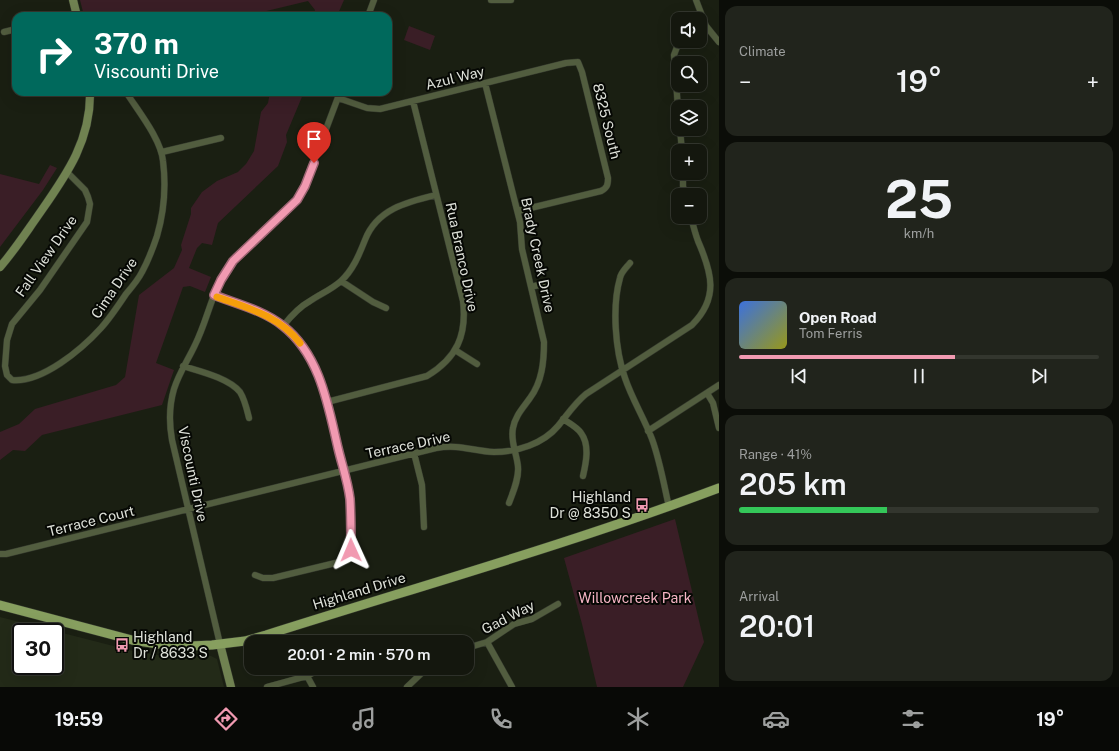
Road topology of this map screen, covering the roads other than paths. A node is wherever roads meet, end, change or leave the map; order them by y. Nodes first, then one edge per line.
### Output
1 (73, 0) edge
2 (374, 0) edge
3 (491, 0) edge
4 (511, 0) edge
5 (696, 0) edge
6 (74, 12) edge
7 (370, 12) edge
8 (701, 12) edge
9 (707, 27) edge
10 (12, 30) edge
11 (4, 32) dead end
12 (719, 41) edge
13 (676, 48) edge
14 (578, 62) joint
15 (486, 83) junction
16 (90, 96) edge
17 (129, 96) edge
18 (339, 96) edge
19 (341, 96) edge
20 (677, 100) edge
21 (413, 101) junction
22 (221, 138) dead end
23 (162, 152) junction
24 (68, 173) junction
25 (436, 195) junction
26 (518, 211) junction
27 (693, 224) edge
28 (630, 263) dead end
29 (0, 266) edge
30 (342, 281) junction
31 (546, 283) dead end
32 (531, 287) junction
33 (214, 295) junction
34 (386, 308) dead end
35 (283, 326) junction
36 (455, 350) junction
37 (477, 364) dead end
38 (183, 366) junction
39 (622, 370) junction
40 (9, 378) joint
41 (719, 385) edge
42 (707, 393) junction
43 (327, 402) junction
44 (249, 418) dead end
45 (563, 419) junction
46 (719, 428) edge
47 (648, 431) junction
48 (515, 450) junction
49 (414, 453) junction
50 (344, 471) junction
51 (583, 476) dead end
52 (719, 488) edge
53 (509, 503) dead end
54 (669, 507) junction
55 (188, 510) junction
56 (424, 527) dead end
57 (0, 554) edge
58 (255, 574) dead end
59 (558, 604) dead end
60 (0, 606) edge
61 (487, 642) junction
62 (220, 644) junction
63 (474, 646) edge
64 (420, 675) edge
65 (307, 676) joint
66 (231, 687) edge
67 (267, 687) edge
68 (313, 687) edge
69 (407, 687) edge
70 (512, 687) edge

1 - 6 street
2 - 7 street
3 - 4 street
5 - 8 street
9 - 12 street
10 - 11 street
13 - 20 street
14 - 15 street, Azul Way
14 - 26 street, 8325 South
15 - 21 street, Azul Way
15 - 26 street, Brady Creek Drive
16 - 24 street
17 - 23 street, Cima Drive
18 - 33 street, Viscounti Drive
19 - 21 street, Azul Way
21 - 25 street, Rua Branco Drive
22 - 23 street
23 - 40 street, Cima Drive
24 - 29 street
24 - 40 street, Fall View Drive
25 - 30 street
25 - 36 street, Rua Branco Drive
26 - 32 street, Brady Creek Drive
27 - 39 street, Terrace Drive
28 - 39 street
30 - 34 street
30 - 35 street
31 - 32 street
32 - 48 street, Brady Creek Drive
33 - 35 street
33 - 38 street, Viscounti Drive
35 - 43 street
36 - 37 street
36 - 43 street, Rua Branco Drive
38 - 44 street
38 - 55 street, Viscounti Drive
39 - 45 street, Terrace Drive
39 - 47 street
41 - 42 street
42 - 46 street
42 - 47 street
43 - 50 street
45 - 48 street, Terrace Drive
45 - 51 street
47 - 54 street
48 - 49 street, Terrace Drive
48 - 53 street, Brady Creek Drive
49 - 50 street, Terrace Drive
49 - 56 street
50 - 55 street, Terrace Drive
50 - 58 street
52 - 54 main road, Highland Drive
54 - 62 main road, Highland Drive
55 - 57 street, Terrace Court
55 - 62 street, Viscounti Drive
59 - 61 street, Gad Way
60 - 62 main road, Highland Drive
61 - 63 street, Gad Way
61 - 70 street
62 - 66 street
64 - 69 street
65 - 67 street
65 - 68 street

